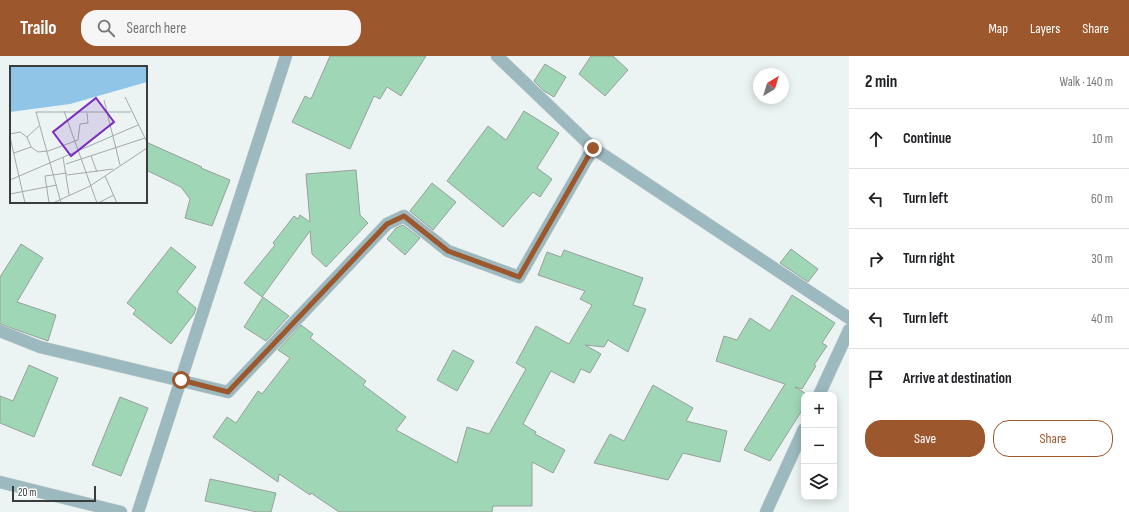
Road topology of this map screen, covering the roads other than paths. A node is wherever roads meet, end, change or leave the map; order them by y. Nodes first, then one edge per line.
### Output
1 (286, 56) edge
2 (497, 56) edge
3 (593, 148) junction
4 (849, 318) edge
5 (849, 330) edge
6 (0, 331) edge
7 (181, 380) junction
8 (821, 392) edge
9 (801, 436) edge
10 (0, 482) edge
11 (121, 512) edge
12 (138, 512) edge
13 (766, 512) edge

1 - 7 street
2 - 3 street
3 - 4 street
3 - 7 street
5 - 8 street
6 - 7 street
7 - 12 street
9 - 13 street
10 - 11 street

